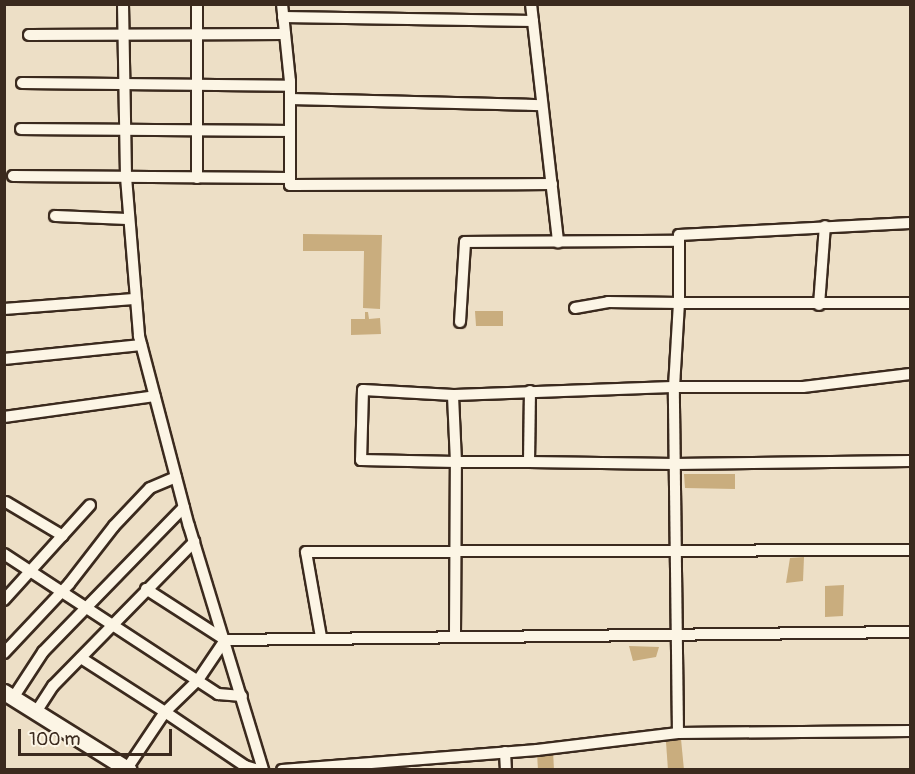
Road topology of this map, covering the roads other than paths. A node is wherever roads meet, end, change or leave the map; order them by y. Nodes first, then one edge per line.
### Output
1 (123, 4) edge
2 (197, 4) edge
3 (282, 4) edge
4 (531, 4) edge
5 (283, 17) junction
6 (533, 21) junction
7 (123, 34) junction
8 (285, 34) junction
9 (29, 35) dead end
10 (197, 36) junction
11 (22, 83) dead end
12 (123, 84) junction
13 (199, 85) junction
14 (290, 86) junction
15 (290, 99) junction
16 (542, 105) junction
17 (21, 129) dead end
18 (124, 130) junction
19 (198, 130) junction
20 (289, 131) junction
21 (14, 176) dead end
22 (126, 177) junction
23 (197, 178) junction
24 (290, 178) junction
25 (552, 184) junction
26 (55, 216) dead end
27 (128, 219) junction
28 (910, 223) edge
29 (825, 226) junction
30 (679, 241) junction
31 (558, 242) junction
32 (134, 299) junction
33 (680, 303) junction
34 (910, 303) edge
35 (819, 304) junction
36 (575, 308) dead end
37 (4, 309) edge
38 (460, 322) dead end
39 (141, 345) junction
40 (4, 359) edge
41 (910, 374) edge
42 (674, 387) junction
43 (530, 391) junction
44 (453, 395) junction
45 (155, 396) junction
46 (4, 417) edge
47 (456, 462) junction
48 (529, 462) junction
49 (910, 462) edge
50 (674, 464) junction
51 (176, 477) junction
52 (6, 502) edge
53 (90, 505) dead end
54 (184, 507) junction
55 (63, 536) junction
56 (194, 542) junction
57 (456, 550) junction
58 (675, 550) junction
59 (910, 550) edge
60 (4, 554) edge
61 (31, 571) junction
62 (62, 589) junction
63 (146, 589) junction
64 (4, 600) edge
65 (88, 607) junction
66 (113, 624) junction
67 (910, 632) edge
68 (678, 634) junction
69 (455, 635) junction
70 (321, 637) junction
71 (225, 640) junction
72 (4, 653) edge
73 (81, 658) junction
74 (198, 680) junction
75 (9, 695) edge
76 (242, 696) junction
77 (36, 712) junction
78 (165, 712) junction
79 (910, 732) edge
80 (678, 733) junction
81 (505, 752) junction
82 (127, 769) edge
83 (258, 770) edge
84 (263, 770) edge
85 (282, 770) edge
86 (506, 770) edge

1 - 7 street
2 - 10 street
3 - 5 street
4 - 6 street
5 - 6 street
5 - 8 street
6 - 16 street
7 - 9 street
7 - 10 street
7 - 12 street
8 - 10 street
8 - 14 street
10 - 13 street
11 - 12 street
12 - 13 street
12 - 18 street
13 - 14 street
13 - 19 street
14 - 15 street
15 - 16 street
15 - 20 street
16 - 25 street
17 - 18 street
18 - 19 street
18 - 22 street
19 - 20 street
19 - 23 street
20 - 24 street
21 - 22 street
22 - 23 street
22 - 27 street
23 - 24 street
24 - 25 street
25 - 31 street
26 - 27 street
27 - 32 street
28 - 29 street
29 - 30 street
29 - 35 street
30 - 31 street
30 - 33 street
31 - 38 street
32 - 37 street
32 - 39 street
33 - 35 street
33 - 36 street
33 - 42 street
34 - 35 street
39 - 40 street
39 - 45 street
41 - 42 street
42 - 43 street
42 - 50 street
43 - 44 street
43 - 48 street
44 - 47 street
44 - 47 street
45 - 46 street
45 - 51 street
47 - 48 street
47 - 57 street
48 - 50 street
49 - 50 street
50 - 58 street
51 - 54 street
51 - 62 street
52 - 55 street
53 - 55 street
54 - 56 street
54 - 65 street
55 - 61 street
56 - 63 street
56 - 71 street
57 - 58 street
57 - 69 street
57 - 70 street
58 - 59 street
58 - 68 street
60 - 61 street
61 - 62 street
61 - 64 street
62 - 65 street
62 - 72 street
63 - 66 street
63 - 71 street
65 - 66 street
65 - 75 street
66 - 73 street
66 - 74 street
67 - 68 street
68 - 69 street
68 - 80 street
69 - 70 street
70 - 71 street
71 - 74 street
71 - 76 street
73 - 77 street
73 - 78 street
74 - 76 street
74 - 78 street
75 - 77 main road
76 - 84 street
77 - 82 main road
78 - 82 street
78 - 83 street
79 - 80 street
80 - 81 street
81 - 85 street
81 - 86 street

